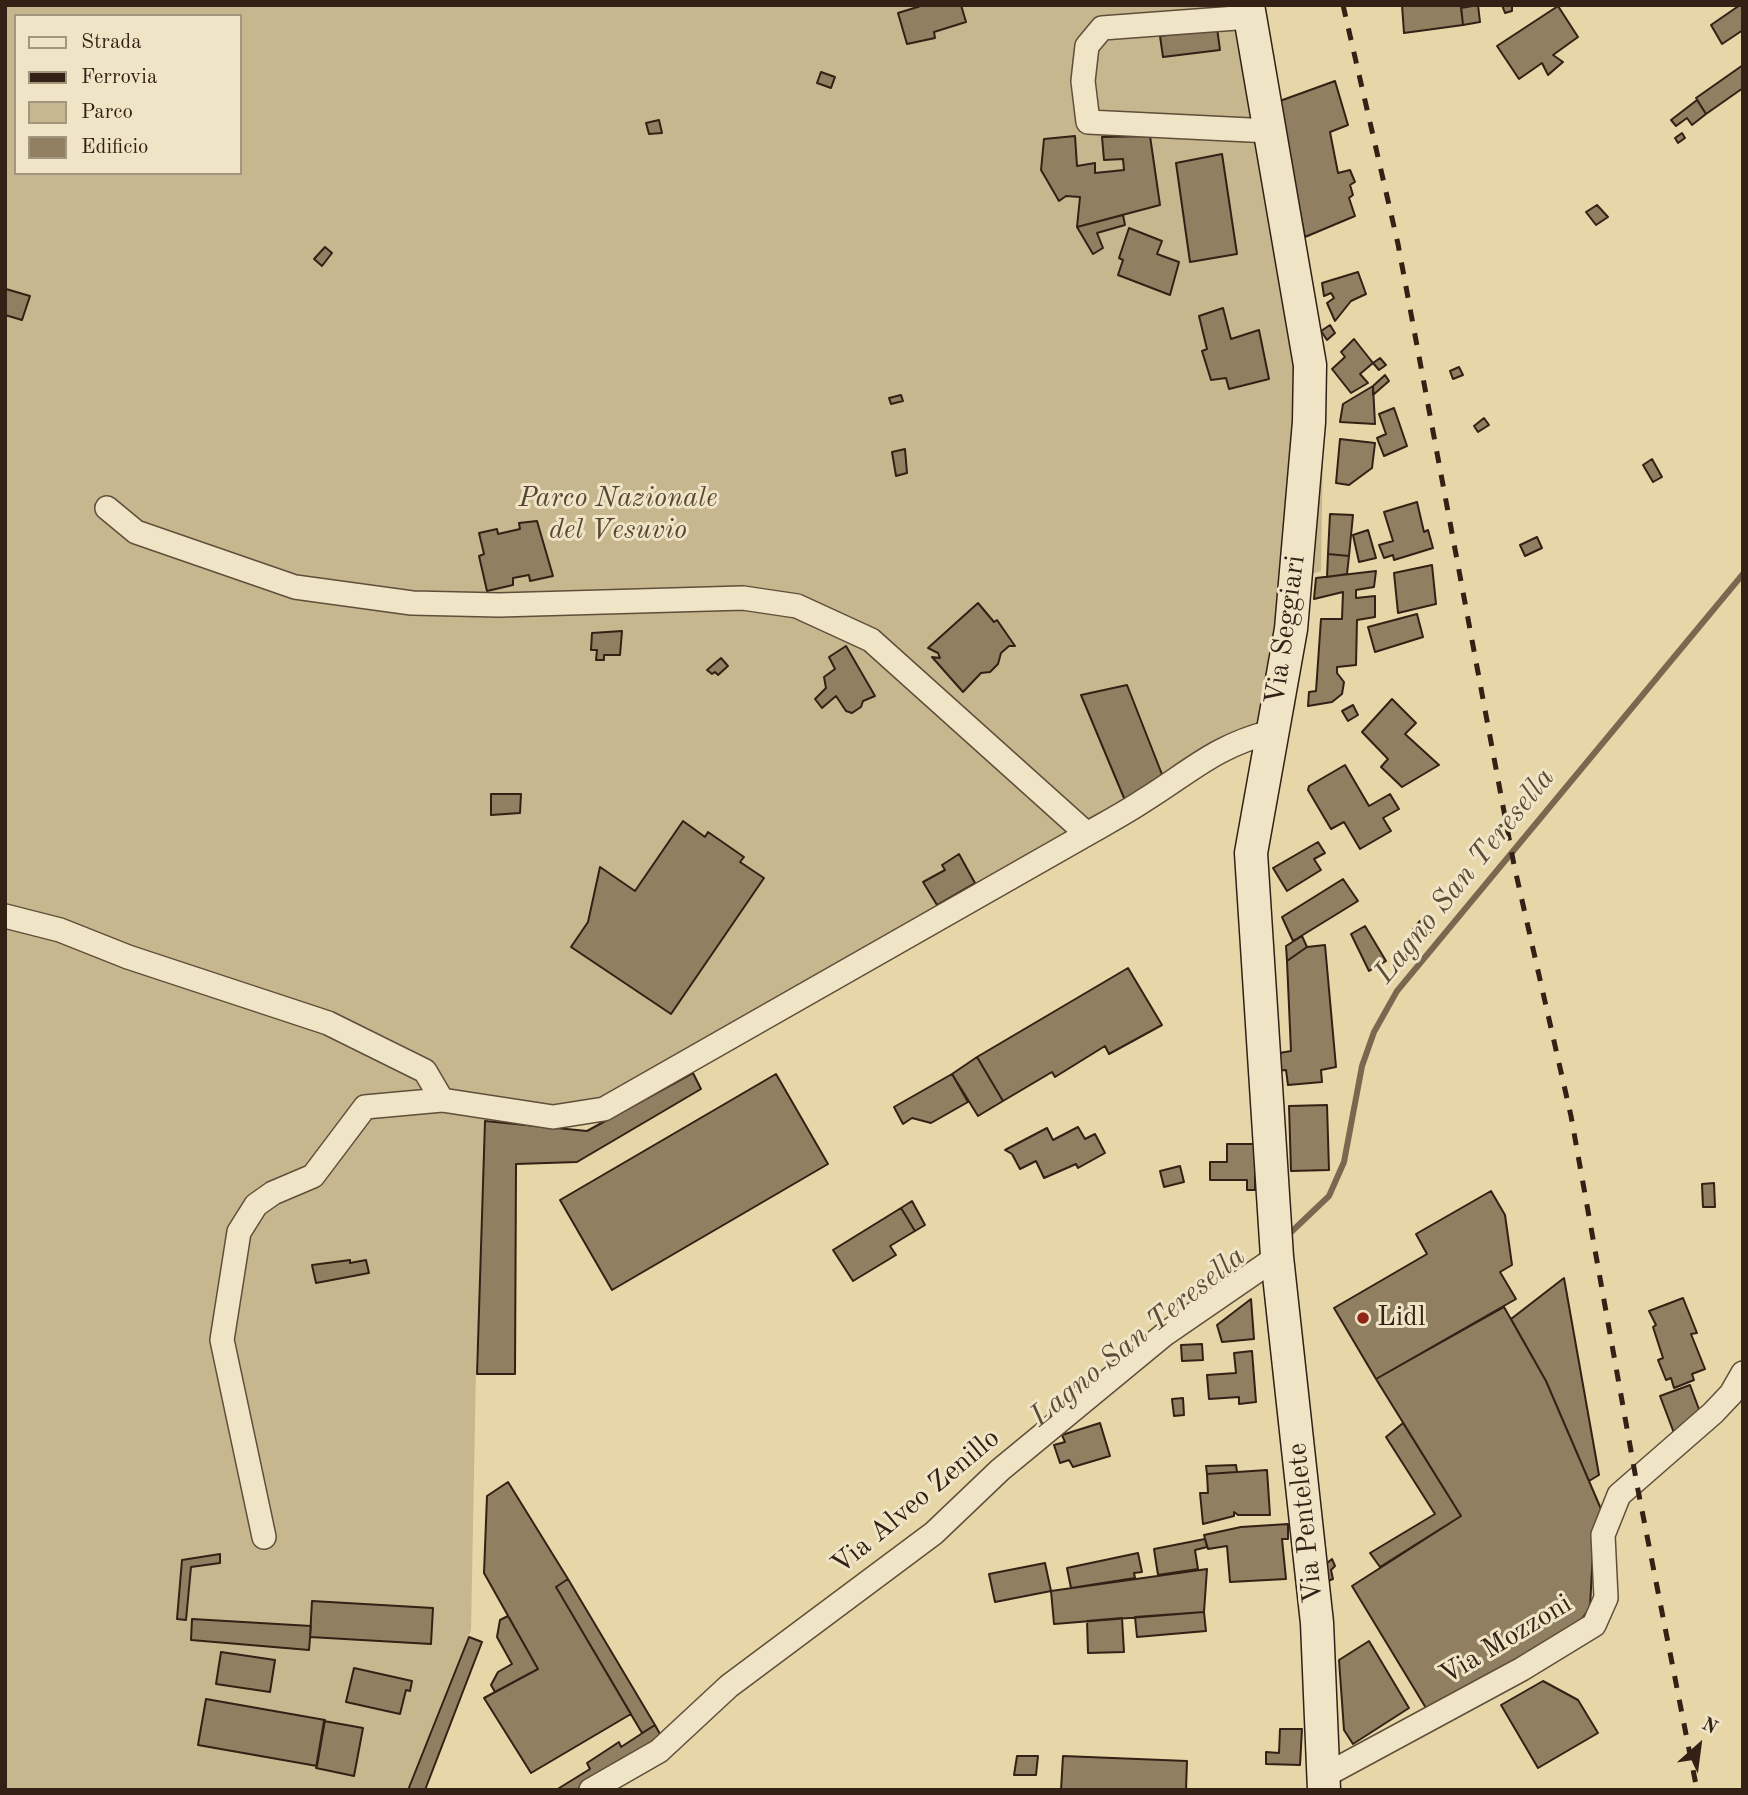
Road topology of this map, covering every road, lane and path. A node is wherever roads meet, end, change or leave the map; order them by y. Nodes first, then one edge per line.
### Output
1 (1249, 11) edge
2 (1270, 131) junction
3 (107, 508) dead end
4 (1271, 732) junction
5 (1087, 834) junction
6 (5, 916) edge
7 (442, 1101) junction
8 (1277, 1257) junction
9 (1743, 1373) edge
10 (264, 1537) dead end
11 (1324, 1783) edge
12 (591, 1790) edge

1 - 2 main road, Via Seggiari
1 - 2 street
2 - 4 main road, Via Seggiari
3 - 5 street
4 - 5 street
4 - 8 main road, Via Seggiari
5 - 7 street
6 - 7 street
7 - 10 street
8 - 11 main road, Via Pentelete
8 - 12 street, Via Alveo Zenillo
9 - 11 street, Via Mozzoni

